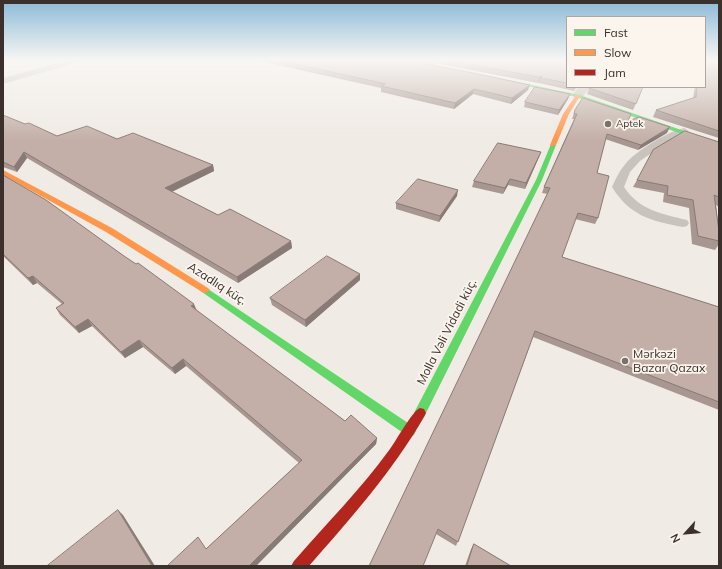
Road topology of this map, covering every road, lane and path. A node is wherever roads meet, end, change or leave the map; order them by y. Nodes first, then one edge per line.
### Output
1 (552, 87) edge
2 (581, 91) edge
3 (684, 132) junction
4 (719, 145) edge
5 (3, 172) edge
6 (683, 223) dead end
7 (410, 431) junction
8 (298, 566) edge

1 - 2 street
2 - 3 street
2 - 7 street, Molla Vəli Vidadi küç.
3 - 4 street
3 - 6 lane
5 - 7 street, Azadlıq küç.
7 - 8 street, Molla Vəli Vidadi küç.

